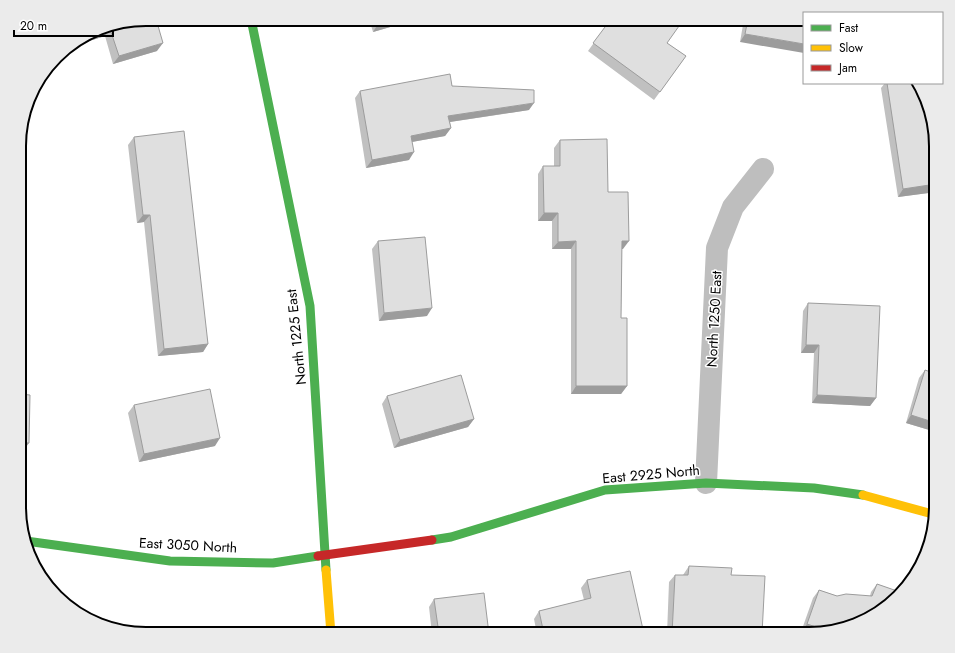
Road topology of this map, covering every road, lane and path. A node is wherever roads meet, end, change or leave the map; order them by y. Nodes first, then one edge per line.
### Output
1 (252, 26) edge
2 (763, 169) dead end
3 (706, 483) junction
4 (929, 513) edge
5 (31, 542) edge
6 (325, 556) junction
7 (331, 627) edge

1 - 6 street, North 1225 East
2 - 3 street, North 1250 East
3 - 4 street, East 2925 North
3 - 6 street, East 2925 North
5 - 6 street, East 3050 North
6 - 7 street, North 1225 East

